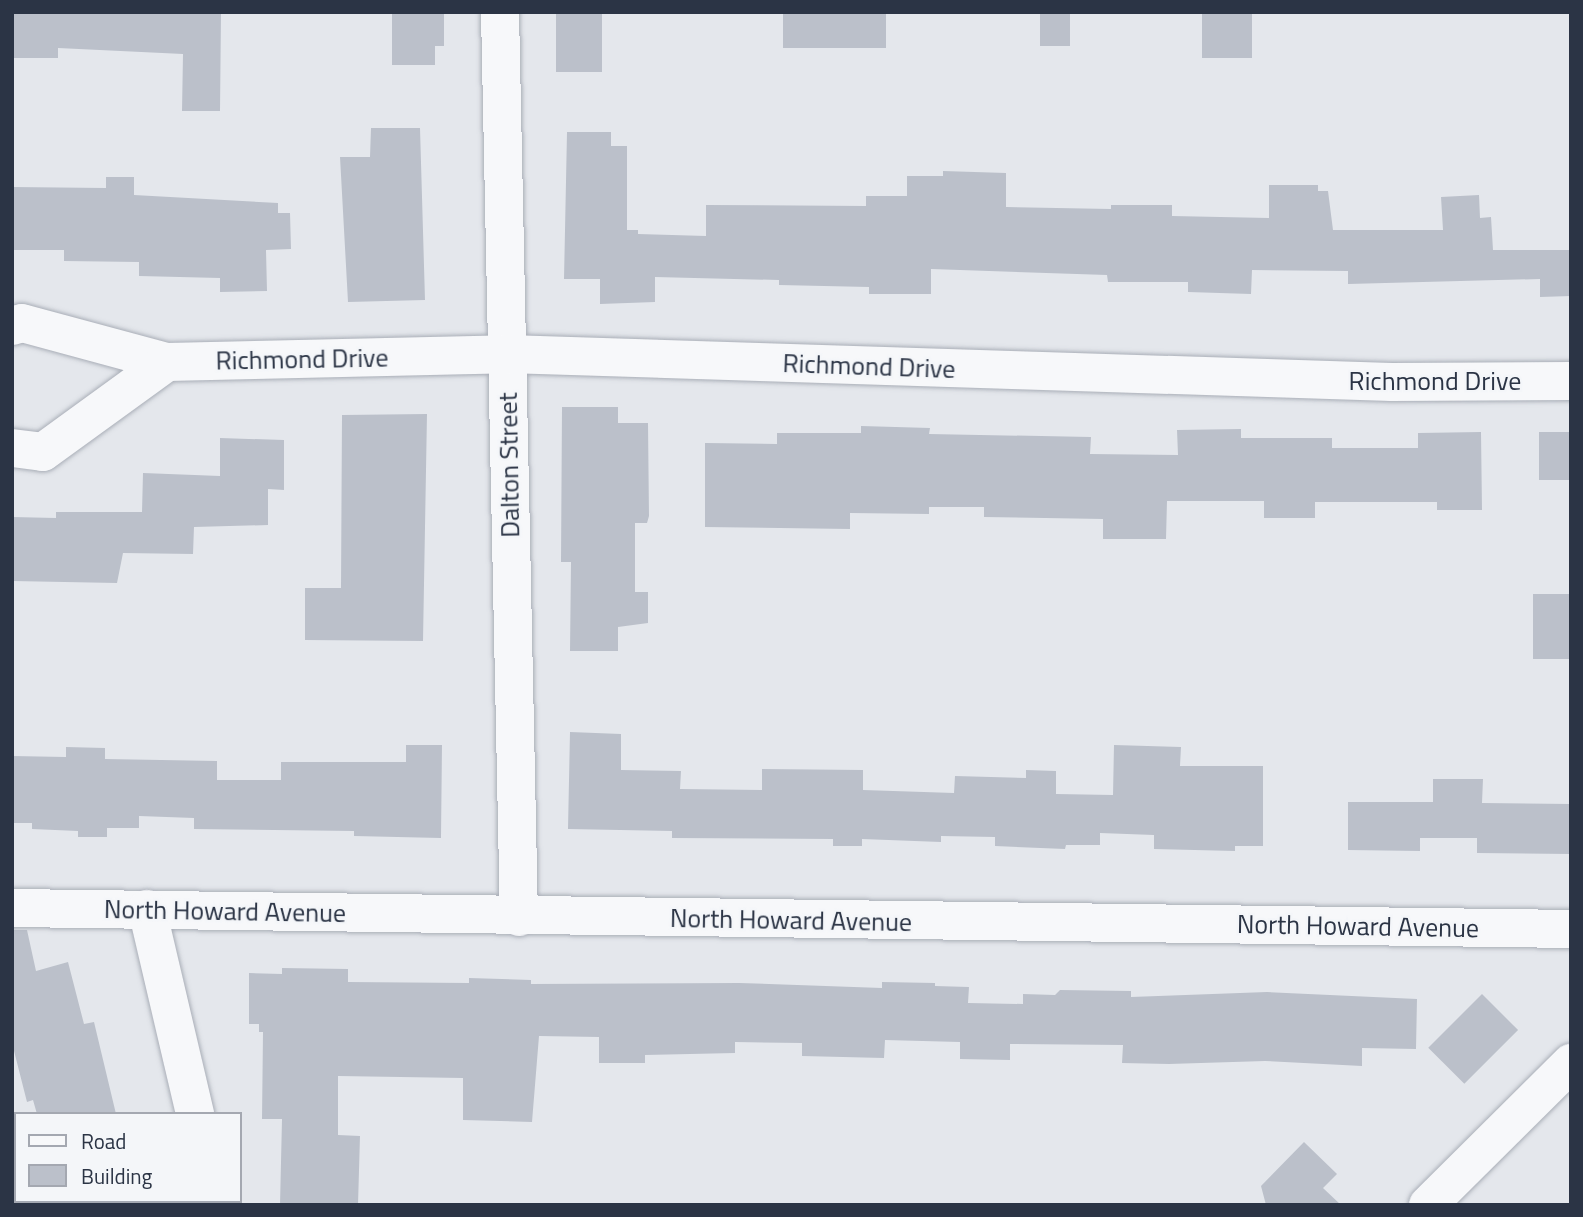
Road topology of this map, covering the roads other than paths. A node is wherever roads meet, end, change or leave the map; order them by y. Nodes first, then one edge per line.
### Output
1 (500, 12) edge
2 (12, 326) edge
3 (507, 354) junction
4 (167, 362) junction
5 (1571, 381) edge
6 (12, 448) edge
7 (12, 908) edge
8 (147, 909) junction
9 (519, 917) junction
10 (1571, 929) edge
11 (1571, 1063) edge
12 (195, 1112) edge
13 (1428, 1205) edge

1 - 3 street, Dalton Street
2 - 4 street, Richmond Drive
3 - 4 street, Richmond Drive
3 - 5 street, Richmond Drive
3 - 9 street, Dalton Street
4 - 6 street
7 - 8 street, North Howard Avenue
8 - 9 street, North Howard Avenue
8 - 12 street
9 - 10 street, North Howard Avenue
11 - 13 street

